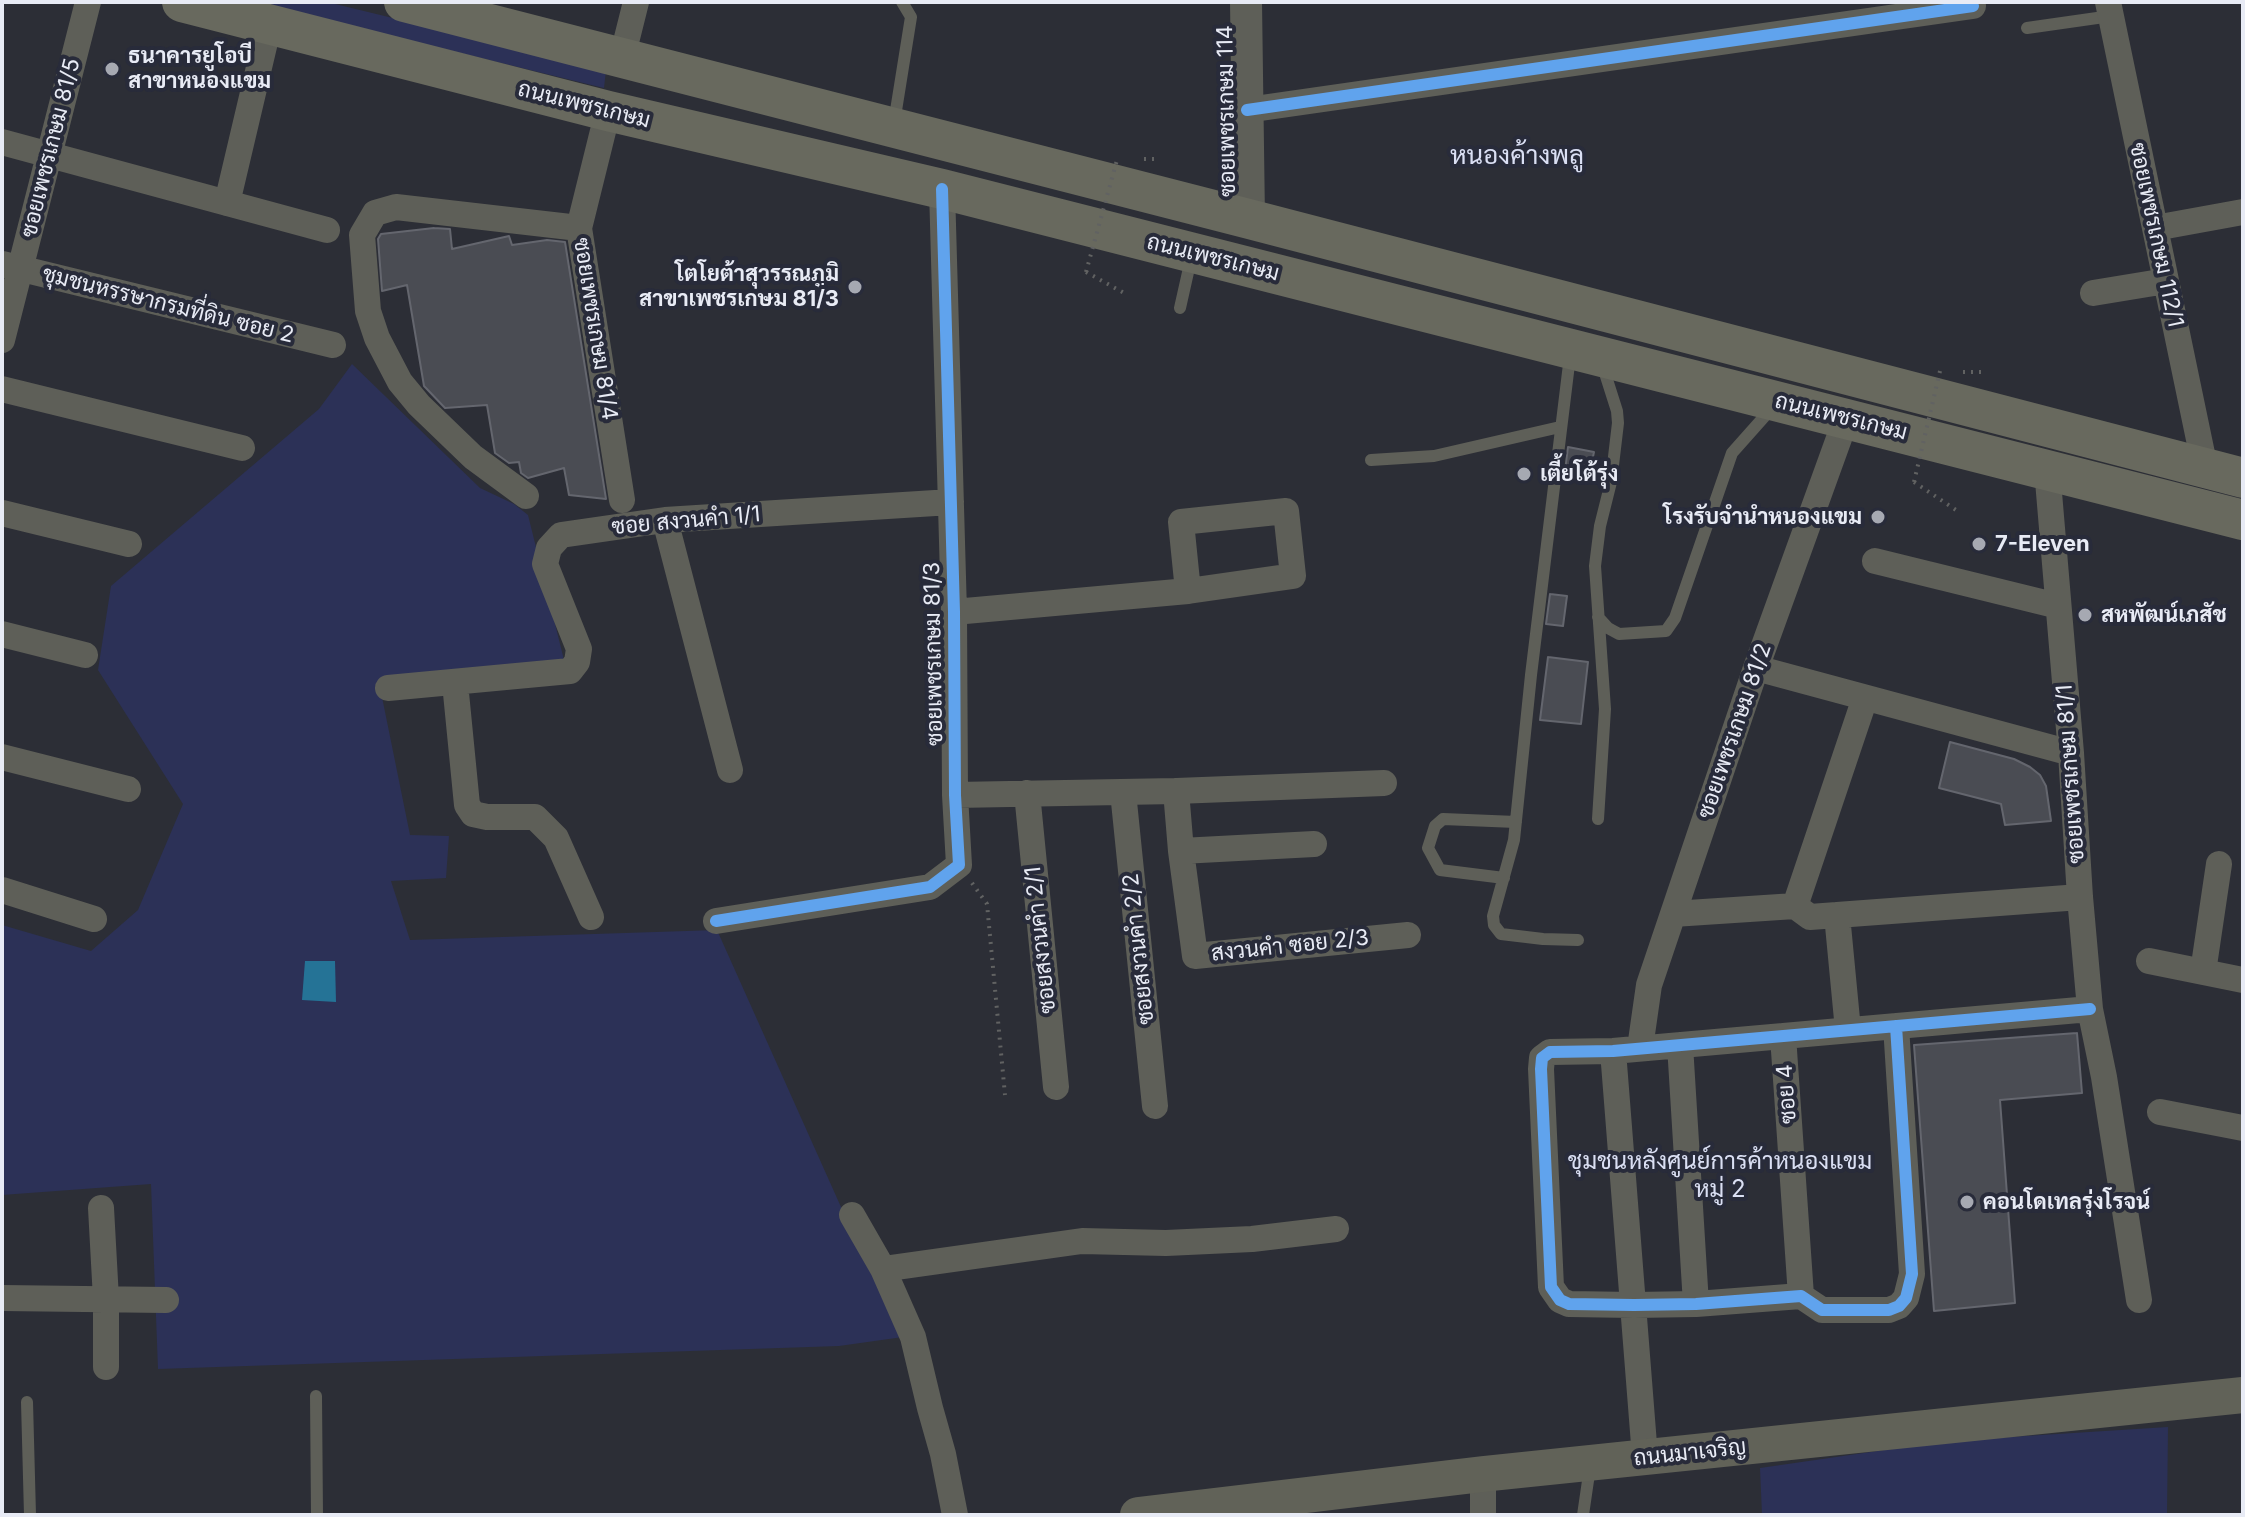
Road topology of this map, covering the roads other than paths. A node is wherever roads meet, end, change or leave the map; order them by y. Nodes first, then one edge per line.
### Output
1 (88, 2) edge
2 (182, 2) edge
3 (404, 2) edge
4 (636, 2) edge
5 (902, 2) edge
6 (1246, 2) edge
7 (1973, 6) dead end
8 (2110, 9) edge
9 (269, 25) junction
10 (2027, 28) dead end
11 (622, 58) junction
12 (1247, 110) junction
13 (608, 111) junction
14 (893, 128) junction
15 (2, 142) edge
16 (49, 154) junction
17 (942, 189) junction
18 (227, 203) junction
19 (2243, 212) edge
20 (1249, 219) junction
21 (579, 228) junction
22 (2155, 228) junction
23 (327, 230) dead end
24 (1193, 252) junction
25 (11, 267) edge
26 (2166, 281) junction
27 (2093, 293) dead end
28 (1180, 308) dead end
29 (2, 340) edge
30 (333, 345) dead end
31 (1585, 352) junction
32 (2, 389) edge
33 (1779, 401) junction
34 (1846, 419) junction
35 (1560, 427) junction
36 (242, 448) dead end
37 (1371, 460) dead end
38 (2205, 468) junction
39 (2047, 469) junction
40 (2243, 478) edge
41 (526, 496) dead end
42 (622, 500) dead end
43 (951, 502) junction
44 (2, 513) edge
45 (665, 520) junction
46 (2243, 520) edge
47 (129, 544) dead end
48 (1875, 561) dead end
49 (1188, 591) junction
50 (2058, 606) junction
51 (954, 612) junction
52 (1598, 617) junction
53 (2, 634) edge
54 (85, 655) dead end
55 (1756, 668) junction
56 (455, 683) junction
57 (388, 688) dead end
58 (1865, 698) junction
59 (2071, 753) junction
60 (2, 757) edge
61 (730, 770) dead end
62 (1384, 783) dead end
63 (128, 789) dead end
64 (1176, 791) junction
65 (1123, 792) junction
66 (1027, 793) junction
67 (955, 795) junction
68 (1598, 819) dead end
69 (1516, 822) junction
70 (1314, 844) dead end
71 (1181, 851) junction
72 (2219, 864) dead end
73 (1504, 878) junction
74 (2, 890) edge
75 (2080, 897) junction
76 (1795, 906) junction
77 (1673, 914) junction
78 (1837, 915) junction
79 (591, 917) dead end
80 (94, 919) dead end
81 (716, 921) dead end
82 (1408, 935) dead end
83 (1578, 940) dead end
84 (2149, 961) dead end
85 (2203, 972) junction
86 (2243, 980) edge
87 (2090, 1009) junction
88 (1896, 1026) junction
89 (1848, 1030) junction
90 (1783, 1036) junction
91 (1680, 1045) junction
92 (1640, 1048) junction
93 (1613, 1051) junction
94 (1056, 1087) dead end
95 (1155, 1106) dead end
96 (2160, 1112) dead end
97 (2243, 1128) edge
98 (101, 1208) dead end
99 (852, 1215) dead end
100 (1336, 1229) dead end
101 (883, 1269) junction
102 (1801, 1296) junction
103 (2, 1298) edge
104 (106, 1299) junction
105 (166, 1300) dead end
106 (2139, 1300) dead end
107 (1696, 1304) junction
108 (1634, 1305) junction
109 (106, 1367) dead end
110 (2243, 1395) edge
111 (316, 1396) dead end
112 (27, 1402) dead end
113 (1645, 1457) junction
114 (1591, 1462) junction
115 (1483, 1474) junction
116 (30, 1515) edge
117 (317, 1515) edge
118 (955, 1515) edge
119 (1138, 1515) edge
120 (1483, 1515) edge
121 (1583, 1515) edge

1 - 16 street, ซอยเพชรเกษม 81/5
2 - 9 main road, ถนนเพชรเกษม
3 - 11 main road, ถนนเพชรเกษม
4 - 11 street
5 - 14 lane
6 - 12 street, ซอยเพชรเกษม 114
7 - 12 street
8 - 10 lane
8 - 22 street, ซอยเพชรเกษม 112/1
9 - 13 main road, ถนนเพชรเกษม
9 - 18 street
11 - 13 main road
11 - 14 main road, ถนนเพชรเกษม
12 - 20 street, ซอยเพชรเกษม 114
13 - 17 main road, ถนนเพชรเกษม
13 - 21 street, ซอยเพชรเกษม 81/4
14 - 20 main road, ถนนเพชรเกษม
15 - 16 street
16 - 18 street
16 - 25 street, ซอยเพชรเกษม 81/5
17 - 24 main road, ถนนเพชรเกษม
17 - 43 street, ซอยเพชรเกษม 81/3
18 - 23 street
19 - 22 street
20 - 38 main road, ถนนเพชรเกษม
21 - 41 street
21 - 42 street, ซอยเพชรเกษม 81/4
22 - 26 street, ซอยเพชรเกษม 112/1
24 - 28 lane
24 - 31 main road, ถนนเพชรเกษม
25 - 29 street, ซอยเพชรเกษม 81/5
25 - 30 street, ชุมชนหรรษากรมที่ดิน ซอย 2
26 - 27 street
26 - 38 street, ซอยเพชรเกษม 112/1
31 - 33 main road, ถนนเพชรเกษม
31 - 35 lane
31 - 52 lane
32 - 36 street
33 - 34 main road, ถนนเพชรเกษม
33 - 52 lane
34 - 39 main road, ถนนเพชรเกษม
34 - 55 street, ซอยเพชรเกษม 81/2
35 - 37 lane
35 - 69 lane
38 - 40 main road, ถนนเพชรเกษม
39 - 46 main road, ถนนเพชรเกษม
39 - 50 street, ซอยเพชรเกษม 81/1
43 - 45 street, ซอย สงวนคำ 1/1
43 - 51 street, ซอยเพชรเกษม 81/3
44 - 47 street
45 - 56 street, ซอย สงวนคำ 1/1
45 - 61 street
48 - 50 street
49 - 49 street
49 - 51 street
50 - 59 street, ซอยเพชรเกษม 81/1
51 - 67 street, ซอยเพชรเกษม 81/3
52 - 68 lane
53 - 54 street
55 - 58 street
55 - 77 street, ซอยเพชรเกษม 81/2
56 - 57 street
56 - 79 street
58 - 59 street
58 - 76 street
59 - 75 street, ซอยเพชรเกษม 81/1
60 - 63 street
62 - 64 street
64 - 65 street
64 - 71 street, สงวนคำ ซอย 2/3
65 - 66 street
65 - 95 street, ซอยสงวนคำ 2/2
66 - 67 street
66 - 94 street, ซอยสงวนคำ 2/1
67 - 81 street, ซอยเพชรเกษม 81/3
69 - 73 lane
69 - 73 lane
70 - 71 street
71 - 82 street, สงวนคำ ซอย 2/3
72 - 85 street
73 - 83 lane
74 - 80 street
75 - 78 street
75 - 87 street, ซอยเพชรเกษม 81/1
76 - 77 street
76 - 78 street
77 - 92 street, ซอยเพชรเกษม 81/2
78 - 89 street
84 - 85 street
85 - 86 street
87 - 88 street
87 - 106 street, ซอยเพชรเกษม 81/1
88 - 89 street
88 - 102 street
89 - 90 street
90 - 91 street
90 - 102 street, ซอย 4
91 - 92 street
91 - 107 street
92 - 93 street
93 - 108 street
93 - 108 street
96 - 97 street
98 - 104 street
99 - 101 street
100 - 101 street
101 - 118 street
102 - 107 street
103 - 104 street
104 - 105 street
104 - 109 street
107 - 108 street
108 - 113 street
110 - 113 main road, ถนนมาเจริญ
111 - 117 lane
112 - 116 lane
113 - 114 main road, ถนนมาเจริญ
114 - 115 main road, ถนนมาเจริญ
114 - 121 lane
115 - 119 main road, ถนนมาเจริญ
115 - 120 street

